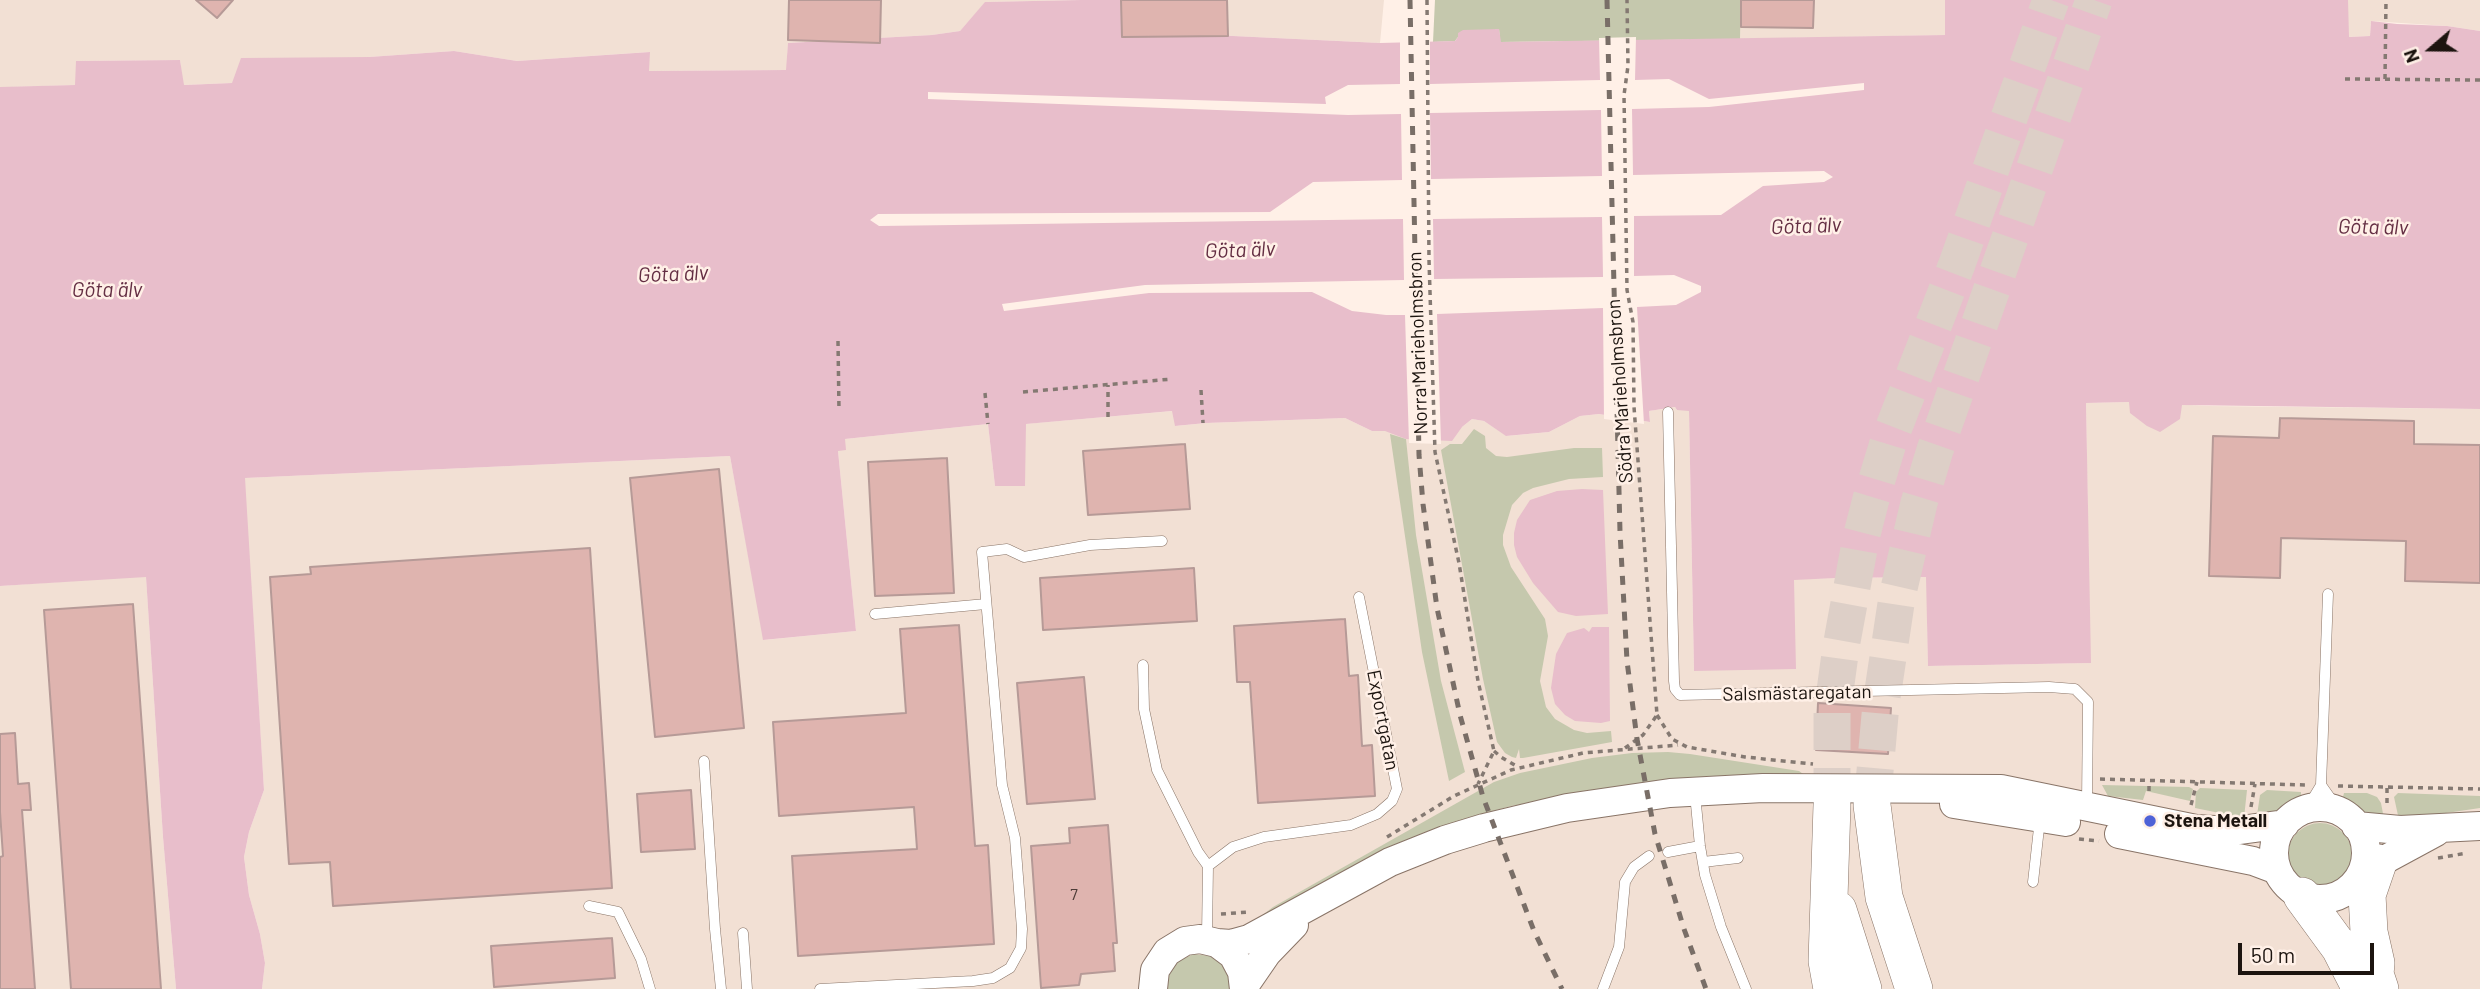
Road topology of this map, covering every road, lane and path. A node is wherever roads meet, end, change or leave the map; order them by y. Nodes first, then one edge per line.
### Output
1 (1427, 0) edge
2 (1627, 0) edge
3 (2386, 0) edge
4 (2345, 79) dead end
5 (2385, 79) junction
6 (2480, 80) edge
7 (838, 341) dead end
8 (1172, 379) dead end
9 (1108, 385) junction
10 (1201, 390) dead end
11 (1023, 392) dead end
12 (985, 393) dead end
13 (838, 410) dead end
14 (1668, 412) dead end
15 (1108, 417) dead end
16 (1203, 423) dead end
17 (988, 424) dead end
18 (1162, 541) dead end
19 (2328, 594) dead end
20 (1359, 597) dead end
21 (986, 604) junction
22 (875, 614) dead end
23 (1143, 665) dead end
24 (1657, 715) junction
25 (1625, 748) junction
26 (1494, 751) junction
27 (704, 761) dead end
28 (1520, 767) junction
29 (2149, 781) dead end
30 (1478, 784) junction
31 (2321, 785) junction
32 (2387, 788) dead end
33 (2480, 789) edge
34 (1695, 791) junction
35 (2149, 791) dead end
36 (1869, 798) junction
37 (1832, 805) tunnel mouth
38 (2043, 807) junction
39 (2087, 807) junction
40 (2296, 817) junction
41 (2348, 819) junction
42 (2480, 826) edge
43 (2441, 829) junction
44 (1386, 837) dead end
45 (1700, 846) junction
46 (1668, 852) dead end
47 (1650, 856) dead end
48 (1738, 858) dead end
49 (1703, 862) junction
50 (1879, 864) junction
51 (1208, 866) junction
52 (2277, 870) junction
53 (2364, 874) junction
54 (1828, 879) junction
55 (2033, 882) dead end
56 (2302, 896) junction
57 (1315, 905) junction
58 (589, 906) dead end
59 (1254, 909) dead end
60 (743, 933) dead end
61 (1210, 933) junction
62 (2372, 984) edge
63 (1245, 987) edge
64 (650, 989) edge
65 (721, 989) edge
66 (747, 989) edge
67 (820, 989) edge
68 (1153, 989) edge
69 (1603, 989) edge
70 (1745, 989) edge
71 (1832, 989) edge
72 (1863, 989) edge
73 (1901, 989) edge
74 (1914, 989) edge

1 - 26 path, Norra Marieholmsbron
2 - 24 path, Södra Marieholmsbron
3 - 5 path
4 - 5 path
5 - 6 path
7 - 13 path
8 - 9 path
9 - 11 path
9 - 15 path
10 - 16 path
12 - 17 path
14 - 39 lane, Salsmästaregatan
18 - 21 lane
19 - 31 lane
20 - 51 lane, Exportgatan
21 - 22 lane
21 - 67 lane
23 - 51 lane
24 - 25 path
24 - 25 path
25 - 28 path
26 - 28 path
26 - 30 path
27 - 65 lane
28 - 30 path
29 - 35 path
30 - 44 path
31 - 40 lane
31 - 41 lane
32 - 33 path
34 - 36 street
34 - 45 lane
34 - 57 street
36 - 38 street
36 - 50 highway
37 - 54 highway
38 - 39 street
38 - 52 street
38 - 55 lane
39 - 40 street
40 - 41 street
40 - 52 street
41 - 43 street
41 - 53 street
42 - 43 street
43 - 53 street
45 - 46 lane
45 - 49 lane
47 - 69 lane
48 - 49 lane
49 - 70 lane
50 - 73 highway
50 - 74 highway
51 - 61 lane
52 - 56 street
53 - 56 street
53 - 62 highway
54 - 71 highway
54 - 72 highway
56 - 62 highway
57 - 61 street
57 - 63 street
58 - 64 lane
59 - 61 path
60 - 66 lane
61 - 63 street
61 - 68 street

